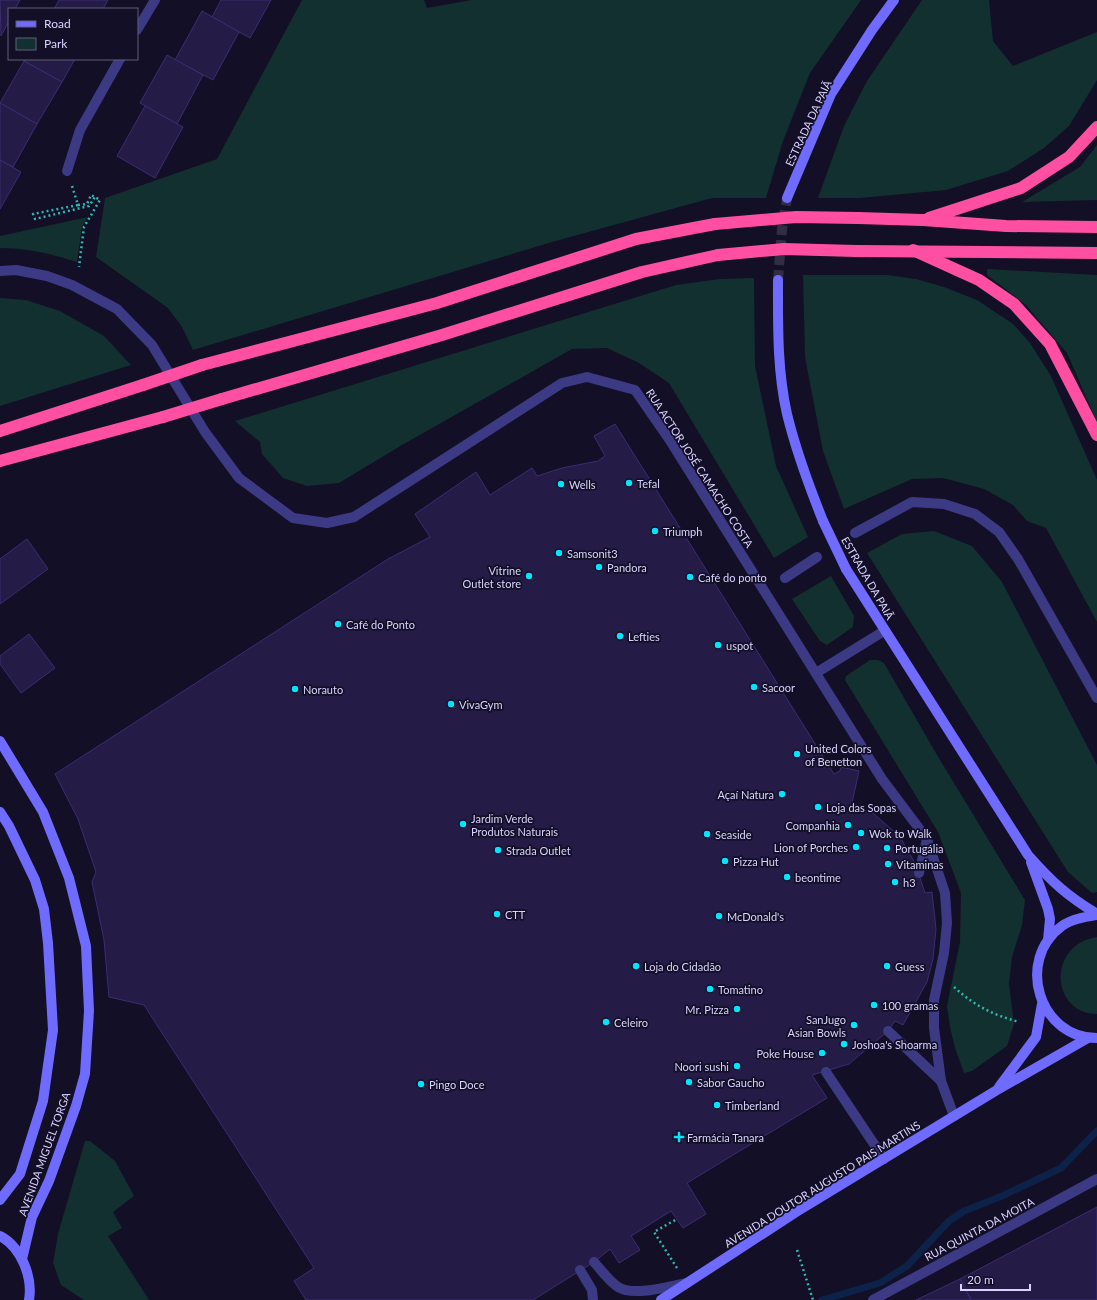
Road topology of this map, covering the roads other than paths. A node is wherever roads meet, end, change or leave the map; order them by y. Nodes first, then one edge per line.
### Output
1 (155, 0) edge
2 (894, 0) edge
3 (138, 28) edge
4 (119, 60) edge
5 (1097, 127) edge
6 (67, 171) road end
7 (787, 198) tunnel mouth
8 (923, 220) junction
9 (1097, 227) edge
10 (913, 250) junction
11 (1097, 253) edge
12 (0, 271) edge
13 (778, 280) tunnel mouth
14 (0, 430) edge
15 (1097, 435) edge
16 (0, 461) edge
17 (855, 533) dead end
18 (817, 557) dead end
19 (785, 578) dead end
20 (884, 632) junction
21 (816, 674) junction
22 (1097, 698) edge
23 (0, 741) edge
24 (0, 812) edge
25 (927, 839) junction
26 (1028, 854) junction
27 (919, 873) dead end
28 (1097, 914) edge
29 (1048, 940) junction
30 (1042, 1004) junction
31 (888, 1031) dead end
32 (1093, 1038) edge
33 (826, 1072) dead end
34 (941, 1081) junction
35 (997, 1090) junction
36 (954, 1116) junction
37 (884, 1159) junction
38 (1097, 1179) edge
39 (0, 1200) edge
40 (0, 1236) edge
41 (22, 1259) junction
42 (594, 1262) dead end
43 (580, 1270) dead end
44 (686, 1283) junction
45 (30, 1297) edge
46 (39, 1300) edge
47 (593, 1300) edge
48 (660, 1300) edge
49 (873, 1300) edge

1 - 3 street
2 - 7 main road, ESTRADA DA PAIÃ
4 - 6 street
5 - 8 highway
8 - 9 highway
8 - 14 highway, bridge
10 - 11 highway
10 - 15 highway
10 - 16 highway, bridge
12 - 21 street, RUA ACTOR JOSÉ CAMACHO COSTA
13 - 20 main road, ESTRADA DA PAIÃ, bridge
17 - 22 street
18 - 19 street
20 - 21 street
20 - 26 main road, ESTRADA DA PAIÃ
21 - 25 street, RUA ACTOR JOSÉ CAMACHO COSTA
23 - 41 main road, AVENIDA MIGUEL TORGA
24 - 39 main road, AVENIDA MIGUEL TORGA
25 - 27 street
25 - 34 street, RUA ACTOR JOSÉ CAMACHO COSTA
26 - 28 main road
26 - 29 main road
28 - 29 main road
29 - 30 main road
30 - 32 main road
30 - 35 main road, AVENIDA DOUTOR AUGUSTO PAIS MARTINS
31 - 34 street
32 - 35 main road, AVENIDA DOUTOR AUGUSTO PAIS MARTINS
33 - 37 street
34 - 36 street, RUA ACTOR JOSÉ CAMACHO COSTA
35 - 36 main road, AVENIDA DOUTOR AUGUSTO PAIS MARTINS
36 - 37 main road, AVENIDA DOUTOR AUGUSTO PAIS MARTINS
37 - 44 main road, AVENIDA DOUTOR AUGUSTO PAIS MARTINS
38 - 49 street, RUA QUINTA DA MOITA
40 - 41 main road
41 - 45 main road
42 - 44 street
43 - 47 street
44 - 48 main road, AVENIDA DOUTOR AUGUSTO PAIS MARTINS
45 - 46 main road

